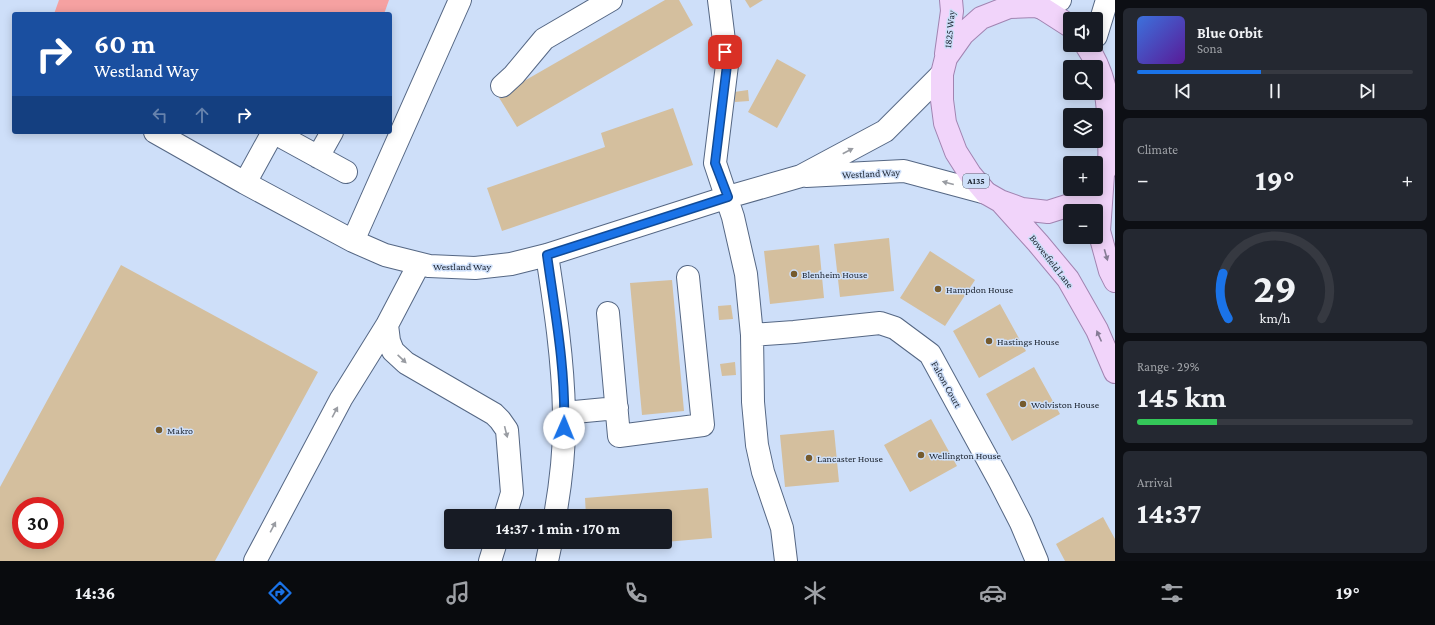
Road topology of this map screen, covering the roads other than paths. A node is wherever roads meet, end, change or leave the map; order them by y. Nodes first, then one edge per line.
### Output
1 (460, 0) edge
2 (610, 0) edge
3 (719, 0) edge
4 (951, 0) edge
5 (1107, 0) edge
6 (1041, 4) edge
7 (1103, 12) edge
8 (1063, 21) edge
9 (1096, 52) edge
10 (944, 66) junction
11 (1108, 74) edge
12 (502, 86) dead end
13 (159, 134) edge
14 (272, 134) edge
15 (277, 134) edge
16 (331, 134) edge
17 (318, 157) junction
18 (346, 172) dead end
19 (1103, 173) edge
20 (801, 176) junction
21 (245, 183) junction
22 (1079, 196) edge
23 (1101, 196) edge
24 (728, 197) junction
25 (993, 197) junction
26 (353, 241) junction
27 (547, 255) junction
28 (419, 264) junction
29 (688, 277) dead end
30 (1115, 280) edge
31 (608, 313) dead end
32 (387, 325) junction
33 (752, 335) junction
34 (1115, 372) edge
35 (617, 408) junction
36 (564, 413) junction
37 (507, 509) edge
38 (556, 509) edge
39 (494, 549) edge
40 (550, 549) edge
41 (255, 561) edge
42 (490, 561) edge
43 (547, 561) edge
44 (786, 561) edge
45 (1037, 561) edge

1 - 26 street
2 - 12 street
3 - 24 street
4 - 10 main road, 1825 Way / A135
5 - 7 street
6 - 8 main road
6 - 10 main road
9 - 11 main road
20 -> 10 street, Westland Way
10 - 25 main road, A135
11 - 19 main road
13 - 21 street, Westland Way
14 - 21 street
15 - 17 street
16 - 17 street
17 - 18 street
20 - 24 street, Westland Way
25 -> 20 street, Westland Way
21 - 26 street, Westland Way
22 - 25 main road, A135
23 -> 30 main road
24 - 27 street, Westland Way
24 - 33 street
34 -> 25 main road, Bowesfield Lane / A135
26 - 28 street, Westland Way
27 - 28 street, Westland Way
27 - 36 street
28 - 32 street
29 - 35 street
31 - 35 street
32 -> 37 street
41 -> 32 street
33 - 44 street
33 - 45 street, Falcon Court
35 - 36 street
36 - 38 street
39 - 42 street
40 - 43 street

